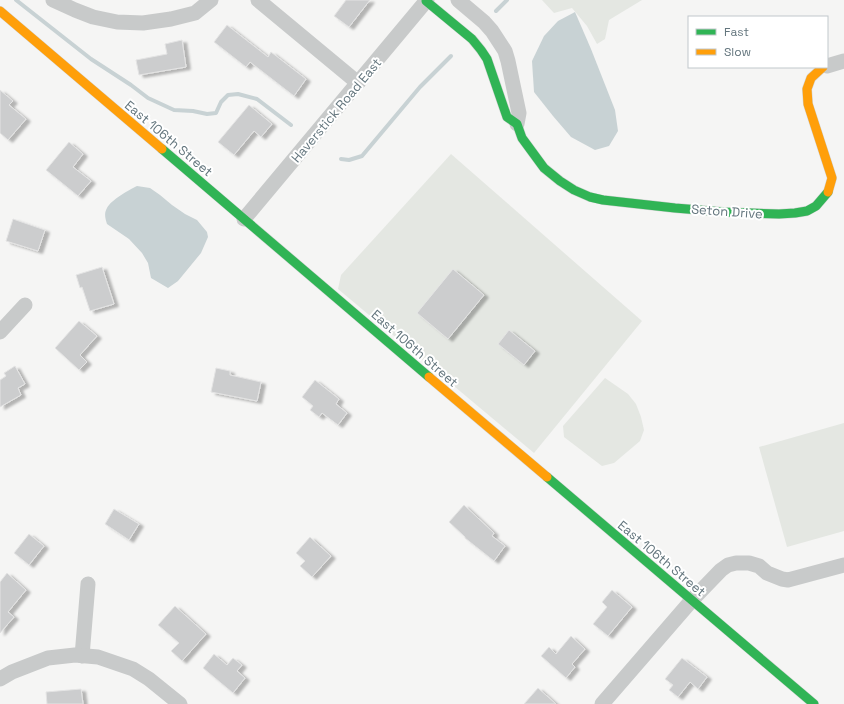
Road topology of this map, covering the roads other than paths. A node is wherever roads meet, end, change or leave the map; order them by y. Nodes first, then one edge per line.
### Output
1 (53, 0) edge
2 (211, 0) edge
3 (258, 0) edge
4 (458, 0) edge
5 (427, 1) edge
6 (0, 11) edge
7 (844, 61) edge
8 (828, 66) edge
9 (822, 68) edge
10 (358, 82) junction
11 (517, 124) junction
12 (244, 219) junction
13 (25, 305) dead end
14 (0, 332) edge
15 (844, 565) edge
16 (88, 584) dead end
17 (692, 600) junction
18 (82, 656) junction
19 (0, 679) edge
20 (180, 704) edge
21 (602, 704) edge
22 (814, 704) edge

1 - 2 street
3 - 10 street
4 - 11 street, Seton Drive
5 - 10 street, Haverstick Road East
5 - 11 street, Seton Drive
6 - 12 street, East 106th Street
7 - 8 street
9 - 11 street, Seton Drive
10 - 12 street, Haverstick Road East
12 - 17 street, East 106th Street
13 - 14 street
15 - 17 street
16 - 18 street
17 - 21 street
17 - 22 street, East 106th Street
18 - 19 street
18 - 20 street

